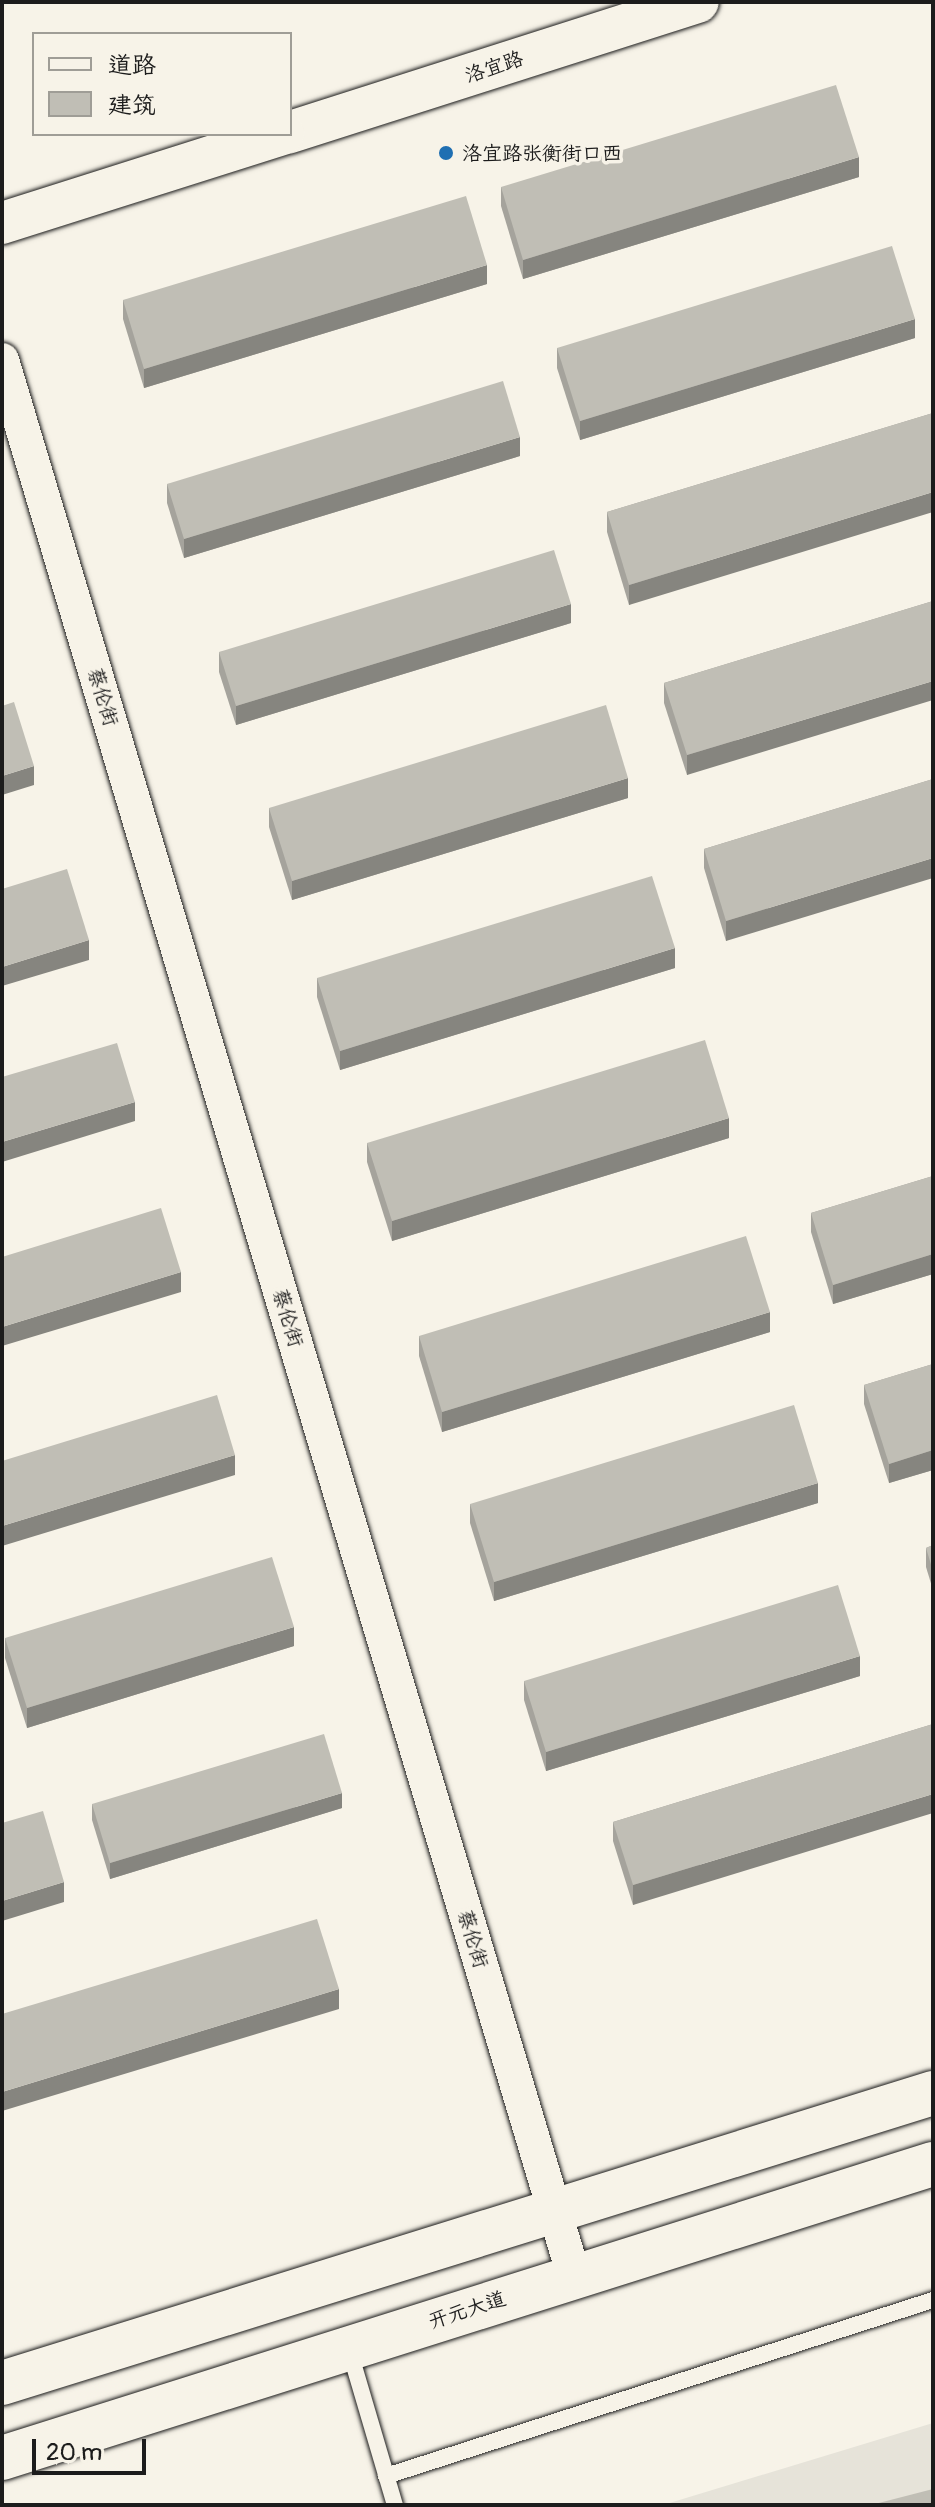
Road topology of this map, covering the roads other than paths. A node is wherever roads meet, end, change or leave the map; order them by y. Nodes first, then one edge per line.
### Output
1 (612, 2) edge
2 (698, 2) edge
3 (292, 103) edge
4 (292, 131) edge
5 (189, 136) edge
6 (277, 136) edge
7 (2, 195) edge
8 (2, 223) edge
9 (2, 360) edge
10 (933, 2093) edge
11 (933, 2164) edge
12 (555, 2212) junction
13 (574, 2276) junction
14 (933, 2300) edge
15 (348, 2348) junction
16 (2, 2383) edge
17 (2, 2458) edge
18 (386, 2476) junction
19 (395, 2505) edge

1 - 3 street, 洛宜路
2 - 4 street, 洛宜路
5 - 7 street
6 - 8 street
9 - 12 street, 蔡伦街
10 - 12 main road
11 - 13 main road, 开元大道
12 - 13 street, 蔡伦街
12 - 16 main road
13 - 15 main road, 开元大道
14 - 18 lane
15 - 17 main road, 开元大道
15 - 18 lane
18 - 19 lane

